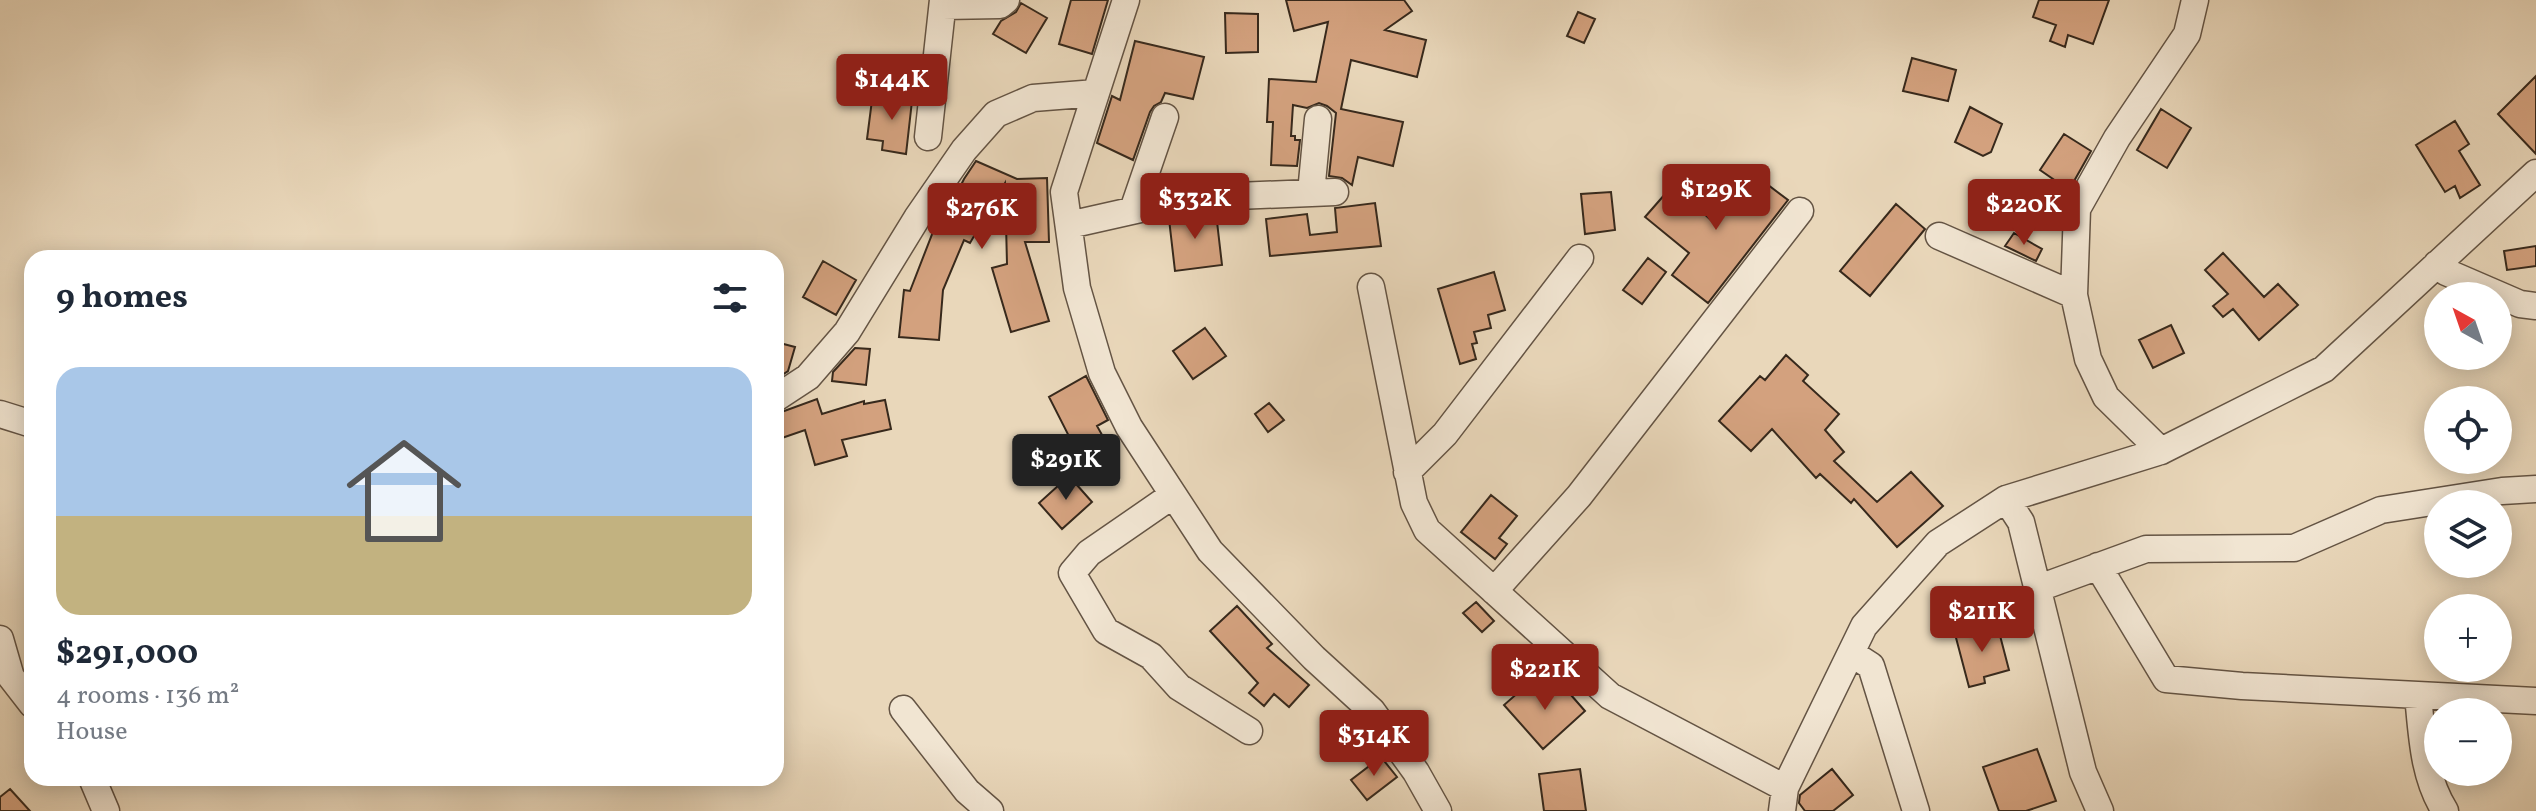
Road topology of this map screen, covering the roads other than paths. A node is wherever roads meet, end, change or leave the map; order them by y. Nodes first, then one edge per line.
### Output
1 (1006, 0) edge
2 (1126, 0) edge
3 (2195, 0) edge
4 (943, 3) edge
5 (1096, 93) junction
6 (1165, 117) dead end
7 (1318, 119) dead end
8 (928, 137) dead end
9 (2536, 173) edge
10 (1133, 210) junction
11 (1800, 211) dead end
12 (1069, 225) junction
13 (1939, 236) dead end
14 (1580, 258) dead end
15 (2437, 264) junction
16 (1371, 287) dead end
17 (2074, 295) junction
18 (2536, 306) edge
19 (784, 393) edge
20 (0, 414) edge
21 (24, 422) edge
22 (2161, 451) junction
23 (1407, 472) junction
24 (2536, 489) edge
25 (1173, 495) junction
26 (2006, 499) junction
27 (2098, 566) junction
28 (2039, 588) junction
29 (1494, 591) junction
30 (0, 639) edge
31 (1851, 653) junction
32 (24, 694) edge
33 (2418, 695) junction
34 (2536, 701) edge
35 (903, 709) dead end
36 (1249, 731) dead end
37 (95, 786) edge
38 (1783, 800) edge
39 (106, 811) edge
40 (990, 811) edge
41 (1438, 811) edge
42 (1916, 811) edge
43 (2100, 811) edge
44 (2445, 811) edge

1 - 4 street
2 - 5 street
3 - 17 street
4 - 8 street
5 - 12 street
5 - 19 street
6 - 10 street
7 - 10 street
9 - 15 street
10 - 12 street
11 - 29 street
12 - 25 street
13 - 17 street
14 - 23 street
15 - 18 street
15 - 22 street
16 - 23 street
17 - 22 street
20 - 21 street
22 - 26 street
23 - 29 street
24 - 27 street
25 - 36 street
25 - 41 street
26 - 28 street
26 - 31 street
27 - 28 street
27 - 33 street
28 - 43 street
29 - 38 street
30 - 32 street
31 - 38 street
31 - 42 street
33 - 34 street
33 - 44 street
35 - 40 street
37 - 39 street

